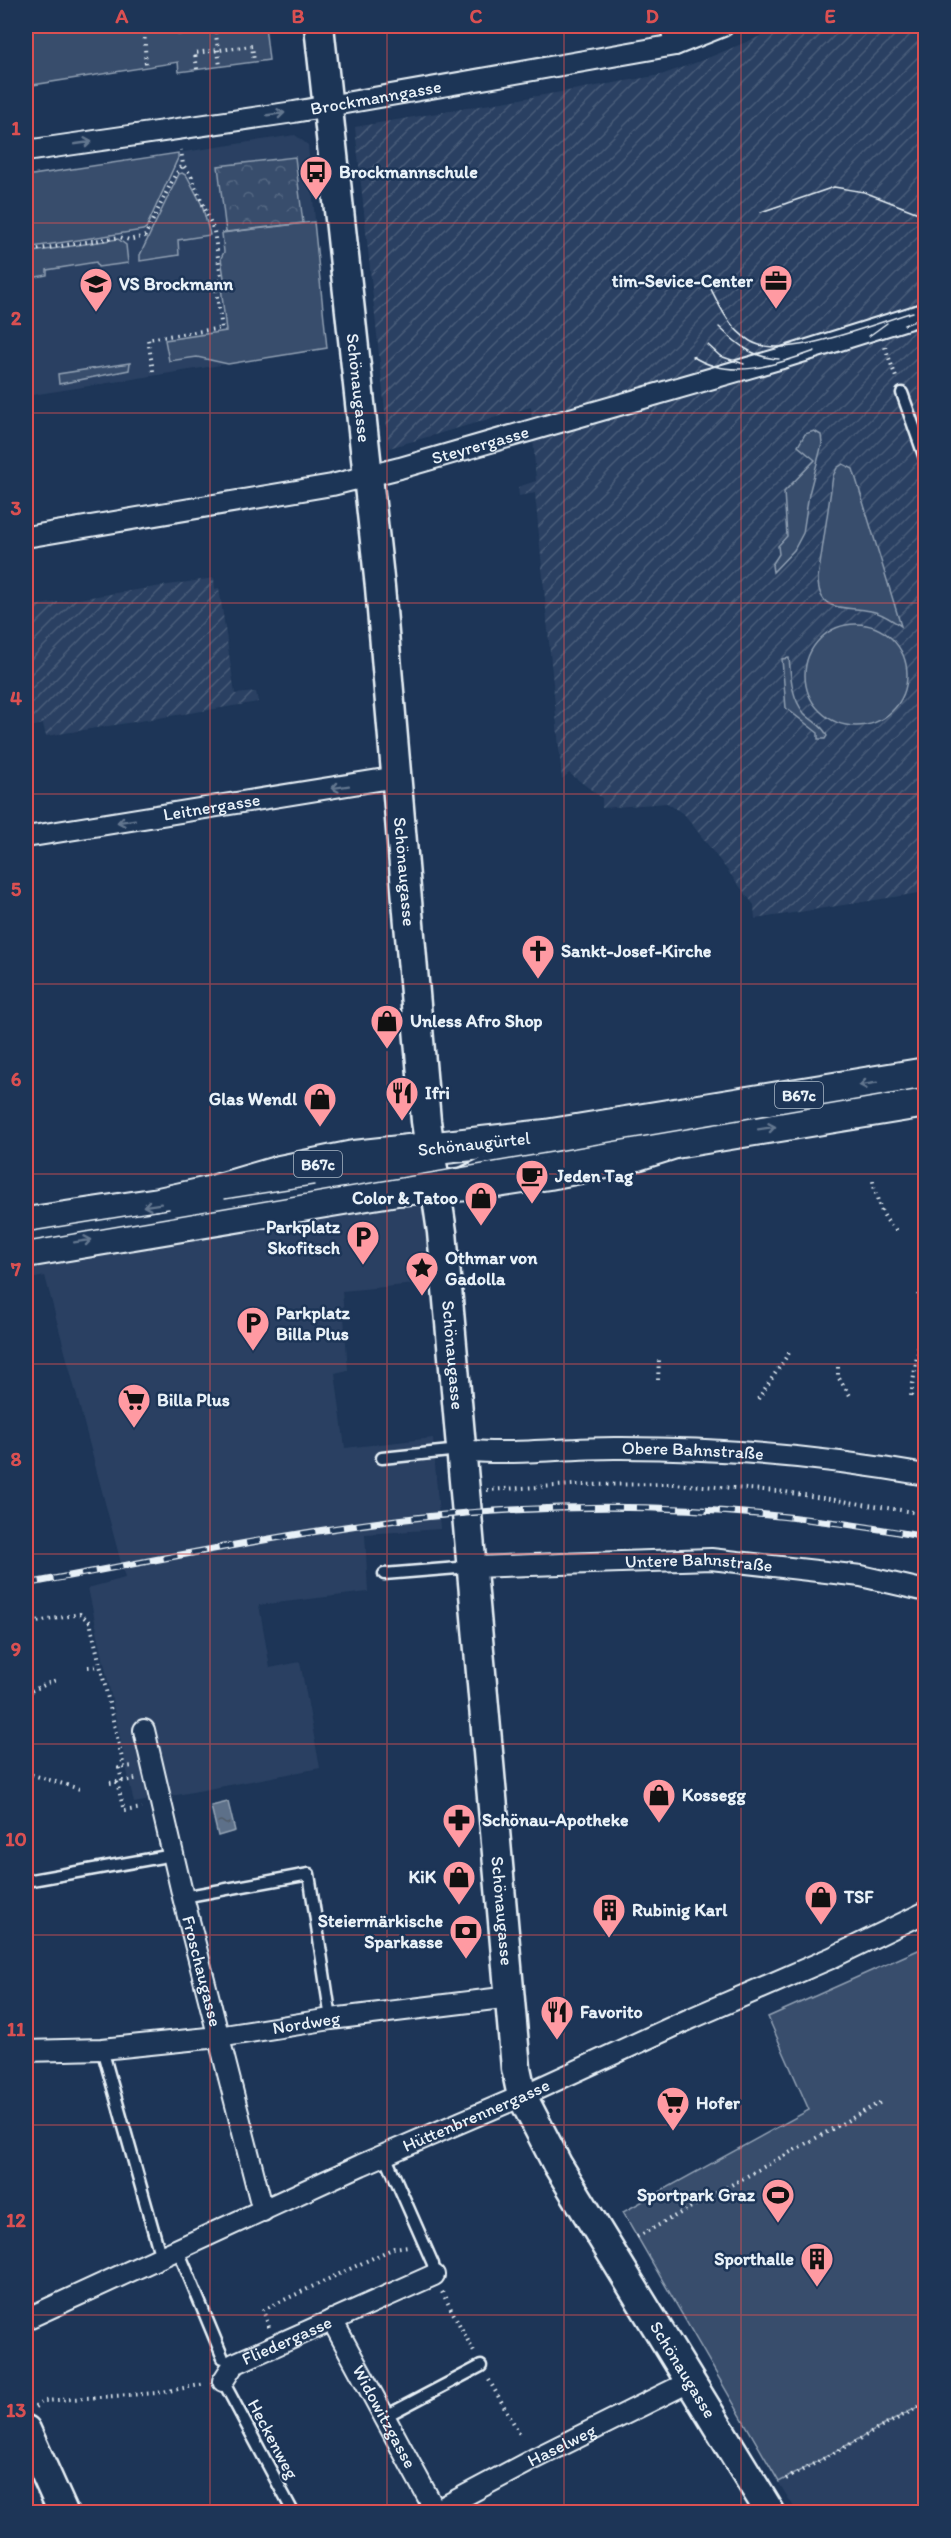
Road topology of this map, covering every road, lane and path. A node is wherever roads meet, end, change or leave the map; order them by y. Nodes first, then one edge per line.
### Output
1 (144, 26) edge
2 (215, 26) edge
3 (319, 26) edge
4 (723, 26) edge
5 (673, 35) edge
6 (218, 50) junction
7 (254, 61) dead end
8 (220, 66) dead end
9 (146, 67) dead end
10 (197, 69) dead end
11 (328, 105) junction
12 (181, 150) dead end
13 (26, 151) edge
14 (183, 165) junction
15 (26, 251) edge
16 (926, 313) edge
17 (885, 347) dead end
18 (153, 371) dead end
19 (902, 393) joint
20 (926, 461) edge
21 (366, 477) junction
22 (26, 537) edge
23 (398, 777) junction
24 (26, 837) edge
25 (926, 1074) edge
26 (926, 1101) edge
27 (546, 1136) junction
28 (468, 1158) dead end
29 (436, 1165) junction
30 (873, 1181) dead end
31 (26, 1224) edge
32 (897, 1232) dead end
33 (26, 1251) edge
34 (918, 1294) dead end
35 (791, 1350) dead end
36 (659, 1360) dead end
37 (838, 1367) dead end
38 (658, 1380) dead end
39 (911, 1396) dead end
40 (851, 1397) dead end
41 (758, 1399) dead end
42 (461, 1450) junction
43 (382, 1458) dead end
44 (926, 1475) edge
45 (484, 1490) dead end
46 (926, 1514) edge
47 (471, 1567) junction
48 (384, 1574) dead end
49 (926, 1591) edge
50 (26, 1624) edge
51 (100, 1666) junction
52 (88, 1667) dead end
53 (56, 1680) dead end
54 (26, 1693) edge
55 (144, 1730) dead end
56 (134, 1766) dead end
57 (124, 1767) junction
58 (26, 1773) edge
59 (137, 1778) dead end
60 (120, 1782) junction
61 (110, 1783) dead end
62 (80, 1789) dead end
63 (144, 1808) dead end
64 (173, 1855) junction
65 (26, 1881) edge
66 (183, 1898) junction
67 (926, 1912) edge
68 (510, 1997) junction
69 (330, 2019) junction
70 (218, 2037) junction
71 (102, 2049) junction
72 (26, 2051) edge
73 (522, 2096) junction
74 (881, 2102) dead end
75 (385, 2155) junction
76 (263, 2211) junction
77 (637, 2237) dead end
78 (414, 2246) dead end
79 (170, 2254) junction
80 (434, 2276) joint
81 (26, 2319) edge
82 (332, 2320) junction
83 (271, 2348) junction
84 (223, 2358) dead end
85 (481, 2366) dead end
86 (224, 2381) junction
87 (691, 2381) junction
88 (926, 2403) edge
89 (384, 2417) junction
90 (30, 2418) edge
91 (786, 2479) dead end
92 (63, 2512) edge
93 (293, 2512) edge
94 (435, 2512) edge
95 (770, 2512) edge

1 - 9 path
2 - 6 path
3 - 11 main road, Schönaugasse
4 - 5 street, Brockmanngasse
5 - 11 street, Brockmanngasse
6 - 7 path
6 - 8 path
6 - 10 path
13 -> 11 street, Brockmanngasse
11 - 21 main road, Schönaugasse
12 - 14 path
14 - 15 path
14 - 18 path
16 - 21 street, Steyrergasse
17 - 19 path
19 - 20 lane
21 - 22 street, Steyrergasse
21 - 23 main road, Schönaugasse
23 -> 24 street, Leitnergasse
23 - 29 main road, Schönaugasse
25 -> 27 main road, Schönaugürtel / B67c
29 -> 26 main road, Schönaugürtel / B67c
27 - 28 lane
27 - 29 main road, Schönaugürtel / B67c
29 -> 31 main road, Schönaugürtel / B67c
33 -> 29 main road, Schönaugürtel / B67c
29 - 42 main road, Schönaugasse
30 - 32 path
34 - 39 path
35 - 41 path
36 - 38 path
37 - 40 path
42 - 43 lane
42 - 44 street, Obere Bahnstraße
42 - 47 main road, Schönaugasse
45 - 46 path, Obere Bahnstraße
47 - 48 lane
47 - 49 street, Untere Bahnstraße
47 - 68 main road, Schönaugasse
50 - 51 path
51 - 52 path
51 - 57 path
53 - 54 path
55 - 64 street, Froschaugasse
56 - 57 path
57 - 60 path
58 - 62 path
59 - 60 path
60 - 61 path
60 - 63 path
64 - 65 lane
64 - 66 street, Froschaugasse
66 - 69 lane
66 - 70 street, Froschaugasse
67 - 73 street, Hüttenbrennergasse
68 - 69 street, Nordweg
68 - 73 main road, Schönaugasse
69 - 70 street, Nordweg
70 - 71 street, Nordweg
70 - 76 street, Froschaugasse
71 - 72 street, Nordweg
71 - 79 lane
73 - 75 street, Hüttenbrennergasse
73 - 87 main road, Schönaugasse
74 - 77 path
75 - 76 street, Hüttenbrennergasse
75 - 80 lane
76 - 79 street, Hüttenbrennergasse
78 - 83 path
79 - 81 street, Hüttenbrennergasse
79 - 84 lane
80 - 82 street, Fliedergasse
82 - 83 street, Fliedergasse
82 - 89 street, Widowitzgasse
83 - 86 street, Fliedergasse
85 - 89 lane
86 - 90 path, Fliedergasse
86 - 93 lane, Heckenweg
87 - 94 street, Haselweg
87 - 95 main road, Schönaugasse
88 - 91 path
89 - 94 street, Widowitzgasse
90 - 92 main road

